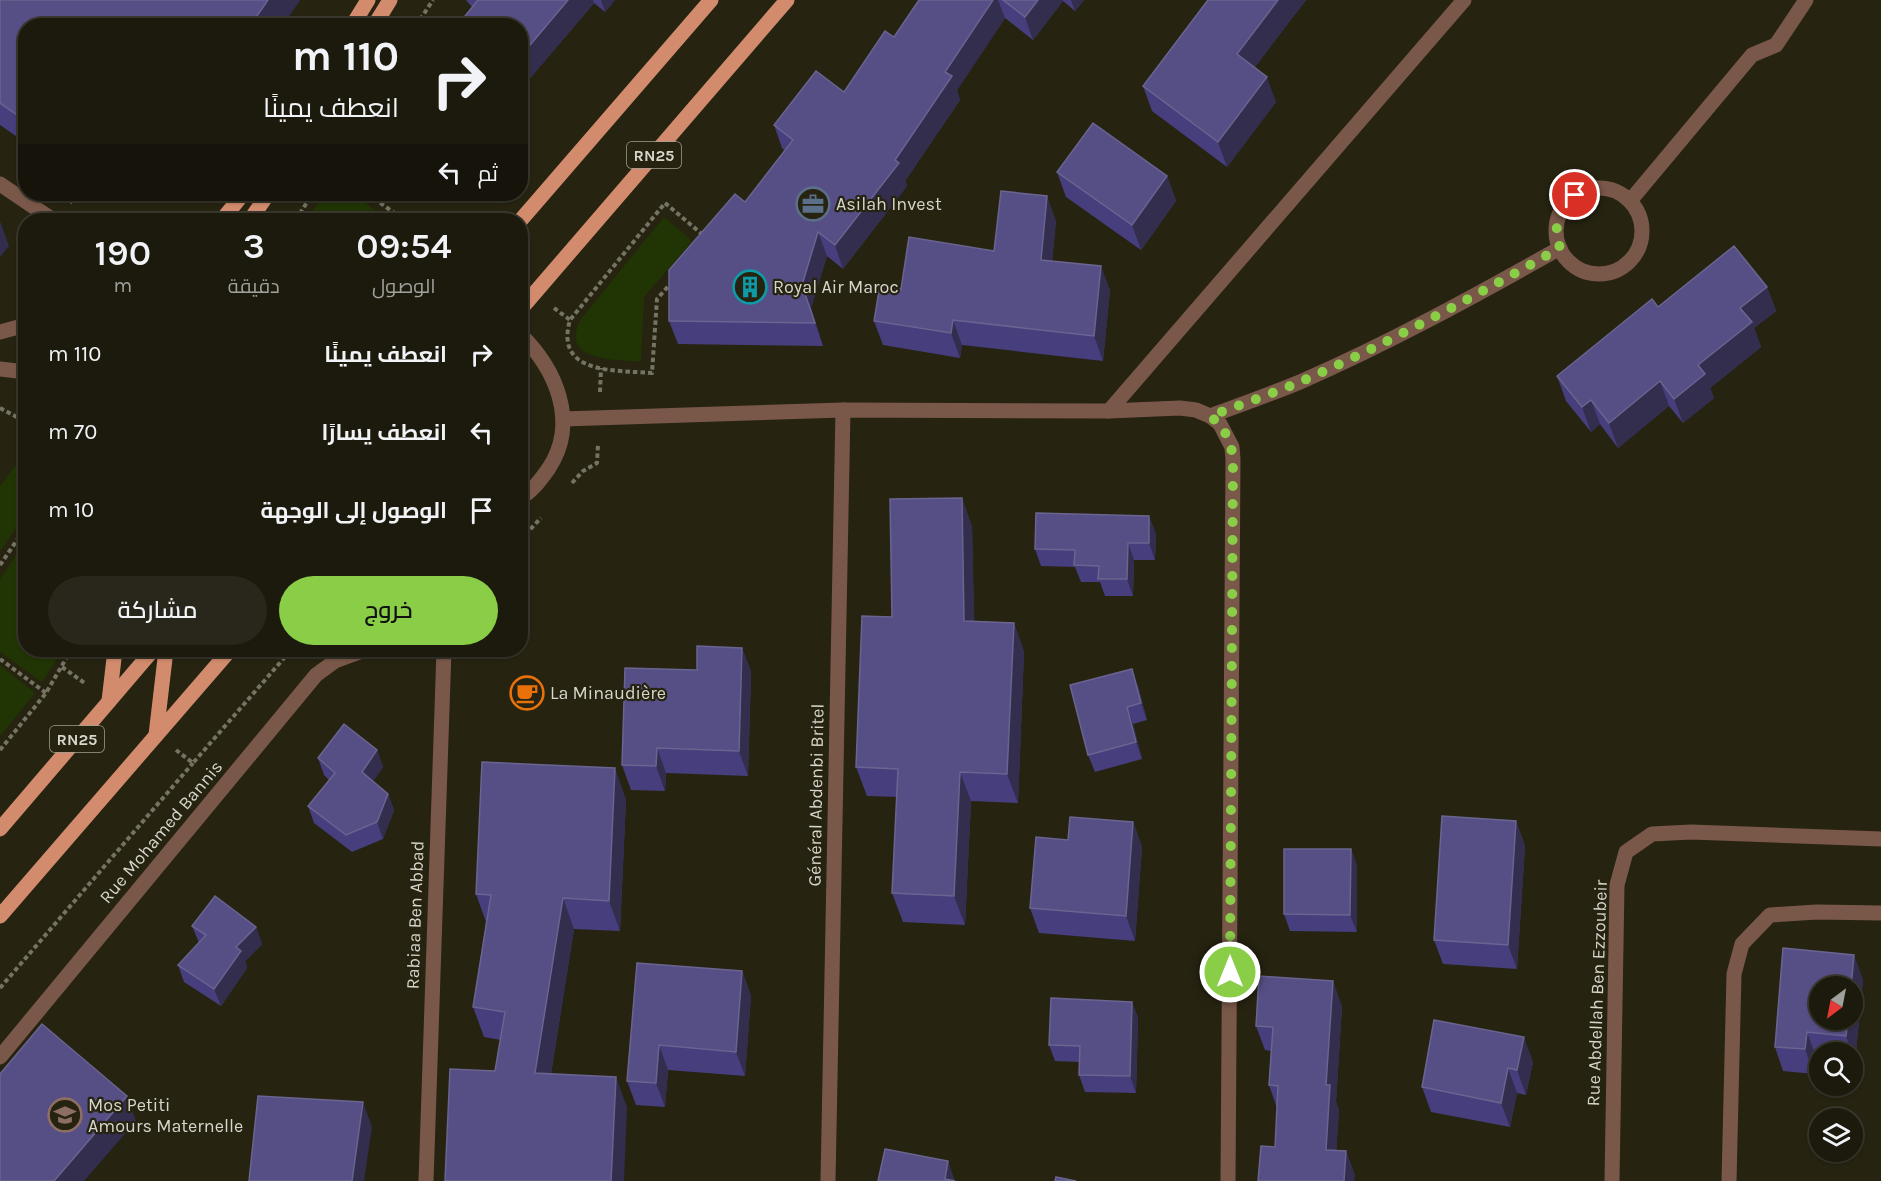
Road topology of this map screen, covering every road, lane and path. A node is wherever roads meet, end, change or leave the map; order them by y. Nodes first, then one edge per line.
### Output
1 (368, 0) edge
2 (390, 0) edge
3 (433, 0) edge
4 (711, 0) edge
5 (787, 0) edge
6 (1464, 0) edge
7 (1806, 0) edge
8 (357, 18) edge
9 (379, 18) edge
10 (422, 18) edge
11 (0, 184) edge
12 (18, 194) edge
13 (31, 201) edge
14 (71, 201) edge
15 (237, 201) edge
16 (378, 201) edge
17 (1630, 201) junction
18 (53, 213) edge
19 (61, 213) edge
20 (228, 213) edge
21 (394, 213) edge
22 (527, 213) edge
23 (1560, 248) junction
24 (528, 301) edge
25 (18, 327) edge
26 (0, 332) edge
27 (528, 344) edge
28 (601, 368) joint
29 (0, 369) edge
30 (18, 371) edge
31 (0, 408) edge
32 (843, 410) junction
33 (1109, 411) junction
34 (1210, 416) junction
35 (18, 418) edge
36 (563, 419) junction
37 (528, 491) edge
38 (18, 539) edge
39 (0, 565) edge
40 (67, 657) edge
41 (114, 657) edge
42 (147, 657) edge
43 (165, 657) edge
44 (224, 657) edge
45 (285, 657) edge
46 (348, 657) edge
47 (443, 657) edge
48 (0, 659) edge
49 (46, 693) junction
50 (109, 701) junction
51 (156, 735) junction
52 (0, 750) edge
53 (193, 763) junction
54 (0, 829) edge
55 (1881, 839) edge
56 (1881, 913) edge
57 (0, 916) edge
58 (0, 988) edge
59 (0, 1057) edge
60 (426, 1181) edge
61 (828, 1181) edge
62 (1228, 1181) edge
63 (1612, 1181) edge
64 (1729, 1181) edge

1 - 8 main road
2 - 9 main road
3 - 10 path
4 - 22 main road
5 - 24 main road, RN25
6 - 33 street
7 - 17 street
11 - 12 street
13 - 18 street
14 - 19 path
15 - 20 main road
16 - 21 path
17 - 23 street
17 - 23 street
23 - 34 street
25 - 26 street
27 - 36 street
28 - 28 path
29 - 30 street
31 - 35 path
32 - 33 street
32 - 36 street
32 - 61 street, Général Abdenbi Britel
33 - 34 street
34 - 62 street
36 - 37 street
38 - 39 path
40 - 49 path
41 - 50 main road
42 - 50 main road, RN25
43 - 51 main road
44 - 51 main road
45 - 53 path
46 - 59 street, Rue Mohamed Bannis
47 - 60 street, Rabiaa Ben Abbad
48 - 49 path
49 - 52 path
50 - 54 main road, RN25
51 - 53 path
51 - 57 main road
53 - 58 path
55 - 63 street, Rue Abdellah Ben Ezzoubeir
56 - 64 street

